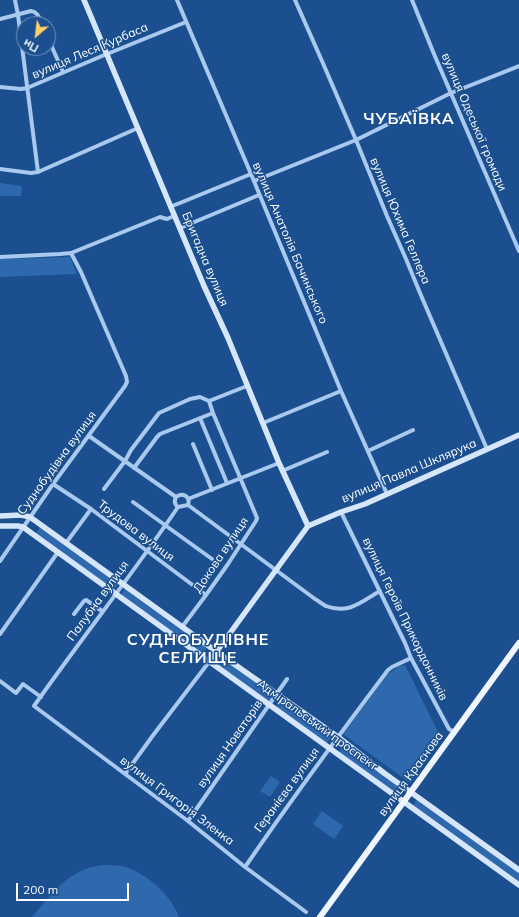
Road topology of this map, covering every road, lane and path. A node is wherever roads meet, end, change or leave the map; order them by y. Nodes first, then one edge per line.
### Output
1 (16, 0) edge
2 (84, 0) edge
3 (177, 0) edge
4 (295, 0) edge
5 (412, 0) edge
6 (18, 15) junction
7 (38, 16) edge
8 (0, 19) edge
9 (186, 22) junction
10 (106, 54) junction
11 (56, 56) edge
12 (519, 66) edge
13 (63, 72) junction
14 (0, 87) edge
15 (27, 88) junction
16 (451, 93) junction
17 (138, 128) junction
18 (356, 140) junction
19 (0, 169) edge
20 (38, 172) junction
21 (251, 174) junction
22 (254, 181) junction
23 (259, 195) junction
24 (170, 207) junction
25 (174, 215) junction
26 (180, 228) junction
27 (519, 251) edge
28 (71, 253) junction
29 (0, 257) edge
30 (247, 386) junction
31 (341, 391) junction
32 (210, 401) junction
33 (213, 413) junction
34 (200, 418) junction
35 (263, 423) junction
36 (413, 430) dead end
37 (519, 435) edge
38 (89, 436) junction
39 (193, 444) dead end
40 (487, 449) junction
41 (368, 451) junction
42 (327, 452) dead end
43 (125, 461) junction
44 (279, 463) junction
45 (134, 468) junction
46 (282, 471) junction
47 (241, 478) junction
48 (227, 483) junction
49 (53, 484) junction
50 (104, 489) dead end
51 (212, 490) junction
52 (387, 494) junction
53 (176, 497) junction
54 (188, 499) junction
55 (133, 502) dead end
56 (188, 505) junction
57 (178, 507) junction
58 (91, 510) junction
59 (341, 512) junction
60 (0, 516) edge
61 (30, 518) junction
62 (166, 525) junction
63 (0, 526) edge
64 (308, 526) junction
65 (23, 527) junction
66 (66, 543) junction
67 (241, 544) junction
68 (58, 552) junction
69 (147, 552) junction
70 (212, 558) dead end
71 (0, 561) edge
72 (276, 570) junction
73 (123, 584) junction
74 (380, 591) junction
75 (116, 594) junction
76 (206, 596) junction
77 (102, 611) junction
78 (74, 614) dead end
79 (182, 627) junction
80 (0, 634) edge
81 (519, 643) edge
82 (217, 652) junction
83 (411, 658) junction
84 (209, 662) junction
85 (287, 679) dead end
86 (0, 681) edge
87 (276, 694) junction
88 (41, 697) junction
89 (270, 705) junction
90 (34, 706) joint
91 (454, 732) junction
92 (338, 737) junction
93 (330, 748) junction
94 (125, 774) junction
95 (411, 792) junction
96 (404, 802) junction
97 (188, 821) junction
98 (245, 867) junction
99 (519, 870) edge
100 (519, 885) edge
101 (306, 912) dead end
102 (320, 917) edge

1 - 6 street
2 - 10 main road, Бригадна вулиця
3 - 9 street, вулиця Анатолія Бачинського
4 - 18 street, вулиця Юхима Геллера
5 - 16 street, вулиця Одеської громади
6 - 7 street
6 - 8 street
6 - 15 street
9 - 10 street, вулиця Леся Курбаса
9 - 21 street, вулиця Анатолія Бачинського
10 - 13 street, вулиця Леся Курбаса
10 - 17 main road, Бригадна вулиця
11 - 13 street
12 - 16 street
13 - 15 street, вулиця Леся Курбаса
14 - 15 street, вулиця Леся Курбаса
15 - 20 street
16 - 18 street
16 - 27 street, вулиця Одеської громади
17 - 20 street
17 - 24 main road, Бригадна вулиця
18 - 22 street
18 - 40 street, вулиця Юхима Геллера
19 - 20 street
21 - 22 street, вулиця Анатолія Бачинського
21 - 24 street
22 - 23 street, вулиця Анатолія Бачинського
23 - 26 street
23 - 31 street, вулиця Анатолія Бачинського
24 - 25 main road, Бригадна вулиця
25 - 26 main road, Бригадна вулиця
25 - 28 street
26 - 30 main road, Бригадна вулиця
28 - 29 street
28 - 38 street, Суднобудівна вулиця
30 - 32 street
30 - 35 main road, Бригадна вулиця
31 - 35 street
31 - 41 street, вулиця Анатолія Бачинського
32 - 33 street, Докова вулиця
32 - 43 street
33 - 34 street
33 - 47 street, Докова вулиця
34 - 45 street
34 - 48 street
35 - 44 main road, Бригадна вулиця
36 - 41 street
37 - 40 main road, вулиця Павла Шклярука
38 - 43 street
38 - 49 street, Суднобудівна вулиця
39 - 51 street
40 - 52 main road, вулиця Павла Шклярука
41 - 52 street, вулиця Анатолія Бачинського
42 - 46 street
43 - 45 street
43 - 50 street
44 - 46 main road, Бригадна вулиця
44 - 47 street
45 - 53 street
46 - 64 main road, Бригадна вулиця
47 - 48 street
47 - 67 street, Докова вулиця
48 - 51 street
49 - 58 street, Трудова вулиця
49 - 61 street, Суднобудівна вулиця
51 - 54 street
52 - 59 main road, вулиця Павла Шклярука
53 - 54 street
53 - 57 street
54 - 56 street
55 - 62 street
56 - 57 street
56 - 67 street
57 - 62 street, Палубна вулиця
58 - 66 street
58 - 69 street, Трудова вулиця
59 - 64 main road, вулиця Павла Шклярука
59 - 74 street, вулиця Героїв Прикордонників
60 - 61 main road, Адміральський проспект
61 - 65 street, Суднобудівна вулиця
61 - 66 main road, Адміральський проспект
62 - 69 street, Палубна вулиця
62 - 70 street
63 - 65 main road
64 - 72 main road
65 - 68 main road, Адміральський проспект
65 - 71 street, Суднобудівна вулиця
66 - 73 main road, Адміральський проспект
67 - 72 street
67 - 76 street, Докова вулиця
68 - 75 main road, Адміральський проспект
68 - 80 street
69 - 73 street, Палубна вулиця
69 - 76 street, Трудова вулиця
72 - 74 street
72 - 82 main road
73 - 75 street, Палубна вулиця
73 - 79 main road, Адміральський проспект
74 - 83 street, вулиця Героїв Прикордонників
75 - 77 street, Палубна вулиця
75 - 84 main road, Адміральський проспект
76 - 79 street, Докова вулиця
77 - 78 street
77 - 88 street, Палубна вулиця
79 - 82 main road, Адміральський проспект
81 - 91 main road, вулиця Краснова
82 - 84 main road
82 - 87 main road, Адміральський проспект
83 - 91 street, вулиця Героїв Прикордонників
83 - 92 street, Геранієва вулиця
84 - 89 main road, Адміральський проспект
84 - 94 street
85 - 87 street, вулиця Новаторів
86 - 88 street
87 - 89 street, вулиця Новаторів
87 - 92 main road, Адміральський проспект
88 - 90 street, Палубна вулиця
89 - 93 main road, Адміральський проспект
89 - 97 street, вулиця Новаторів
90 - 94 street, вулиця Григорія Зленка
91 - 95 main road, вулиця Краснова
92 - 93 street, Геранієва вулиця
92 - 95 main road, Адміральський проспект
93 - 96 main road, Адміральський проспект
93 - 98 street, Геранієва вулиця
94 - 97 street, вулиця Григорія Зленка
95 - 96 main road, вулиця Краснова
95 - 99 main road, Адміральський проспект
96 - 100 main road, Адміральський проспект
96 - 102 main road, вулиця Краснова
97 - 98 street, вулиця Григорія Зленка
98 - 101 street, вулиця Григорія Зленка

